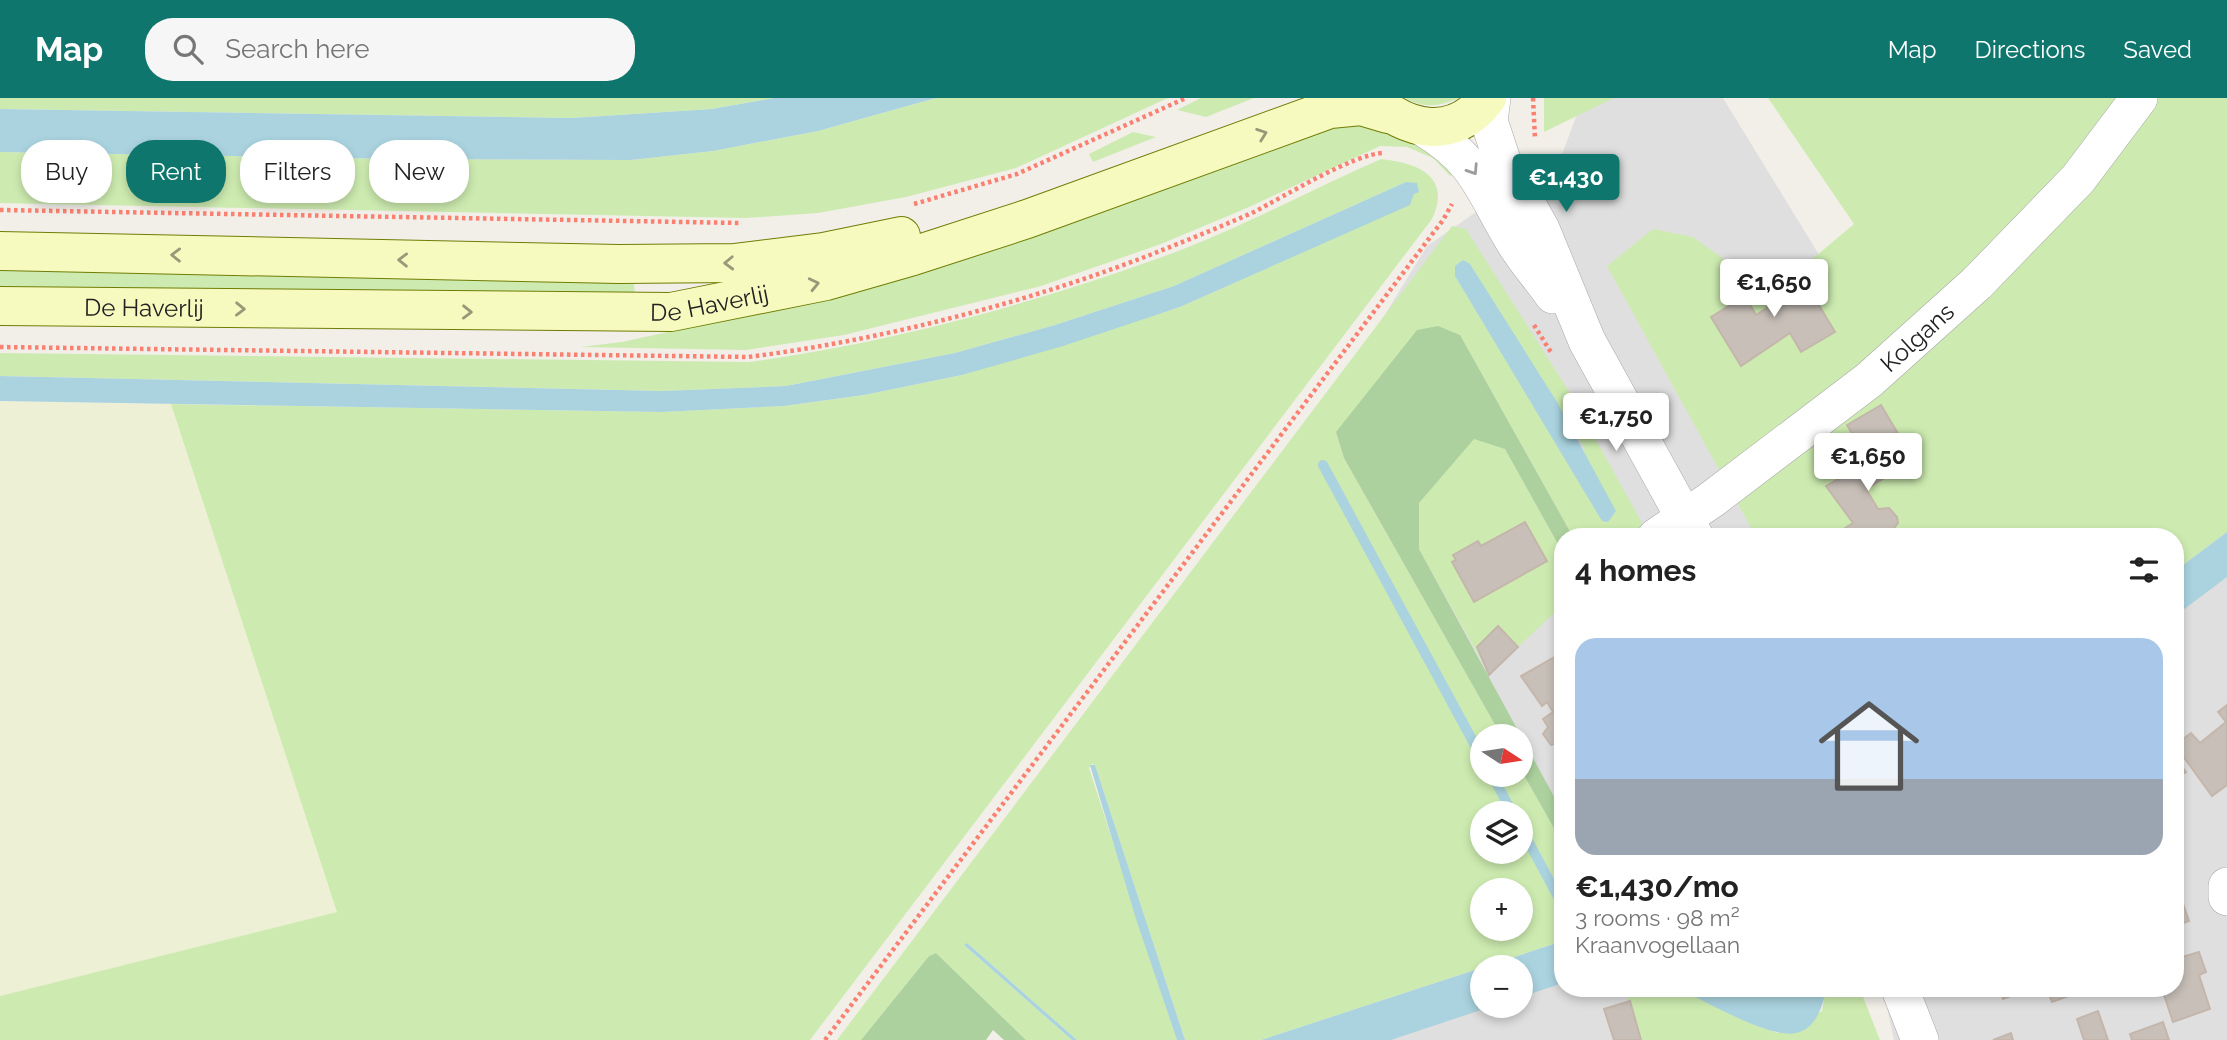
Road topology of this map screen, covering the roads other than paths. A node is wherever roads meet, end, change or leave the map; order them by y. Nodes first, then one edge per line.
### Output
1 (1284, 98) edge
2 (1489, 98) edge
3 (2139, 98) edge
4 (1394, 113) edge
5 (0, 251) edge
6 (0, 306) edge
7 (1587, 341) junction
8 (1678, 528) edge
9 (1683, 528) edge
10 (2227, 886) edge
11 (2227, 897) edge
12 (1903, 997) edge
13 (1920, 1040) edge

1 -> 5 street, De Haverlij
2 - 4 street
2 - 7 street
3 - 9 street, Kolgans
6 -> 4 street, De Haverlij
4 -> 7 street
7 - 8 street
10 - 11 street
12 - 13 street

